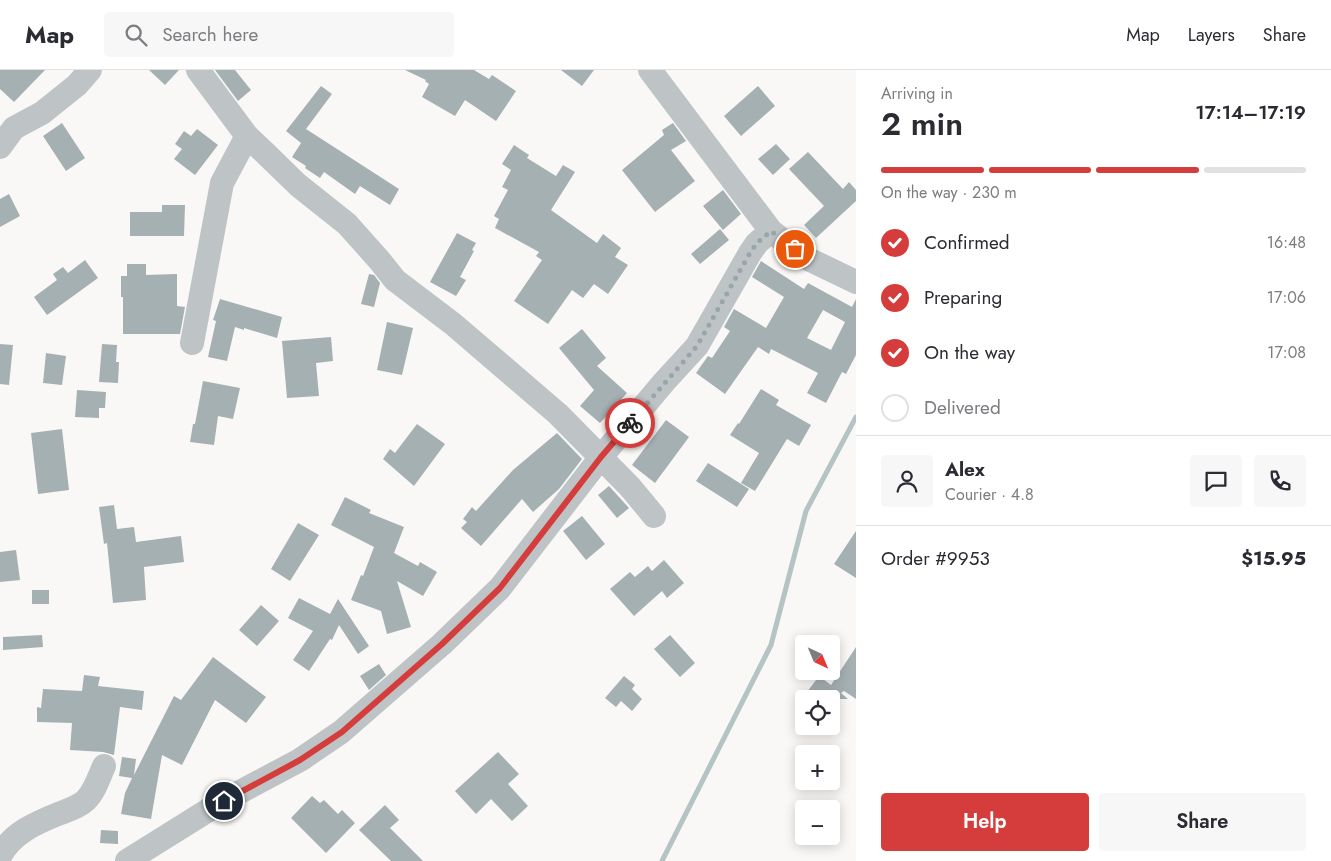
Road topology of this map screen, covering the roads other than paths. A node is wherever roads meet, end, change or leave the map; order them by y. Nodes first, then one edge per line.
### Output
1 (90, 70) edge
2 (198, 70) edge
3 (653, 72) edge
4 (247, 136) junction
5 (0, 147) edge
6 (771, 231) junction
7 (856, 282) edge
8 (192, 343) dead end
9 (601, 457) junction
10 (654, 516) dead end
11 (104, 766) dead end
12 (0, 856) edge
13 (127, 861) edge

1 - 5 street
2 - 4 street
3 - 6 street
4 - 8 street
4 - 9 street
6 - 7 street
6 - 9 street
9 - 10 street
9 - 13 street
11 - 12 street

